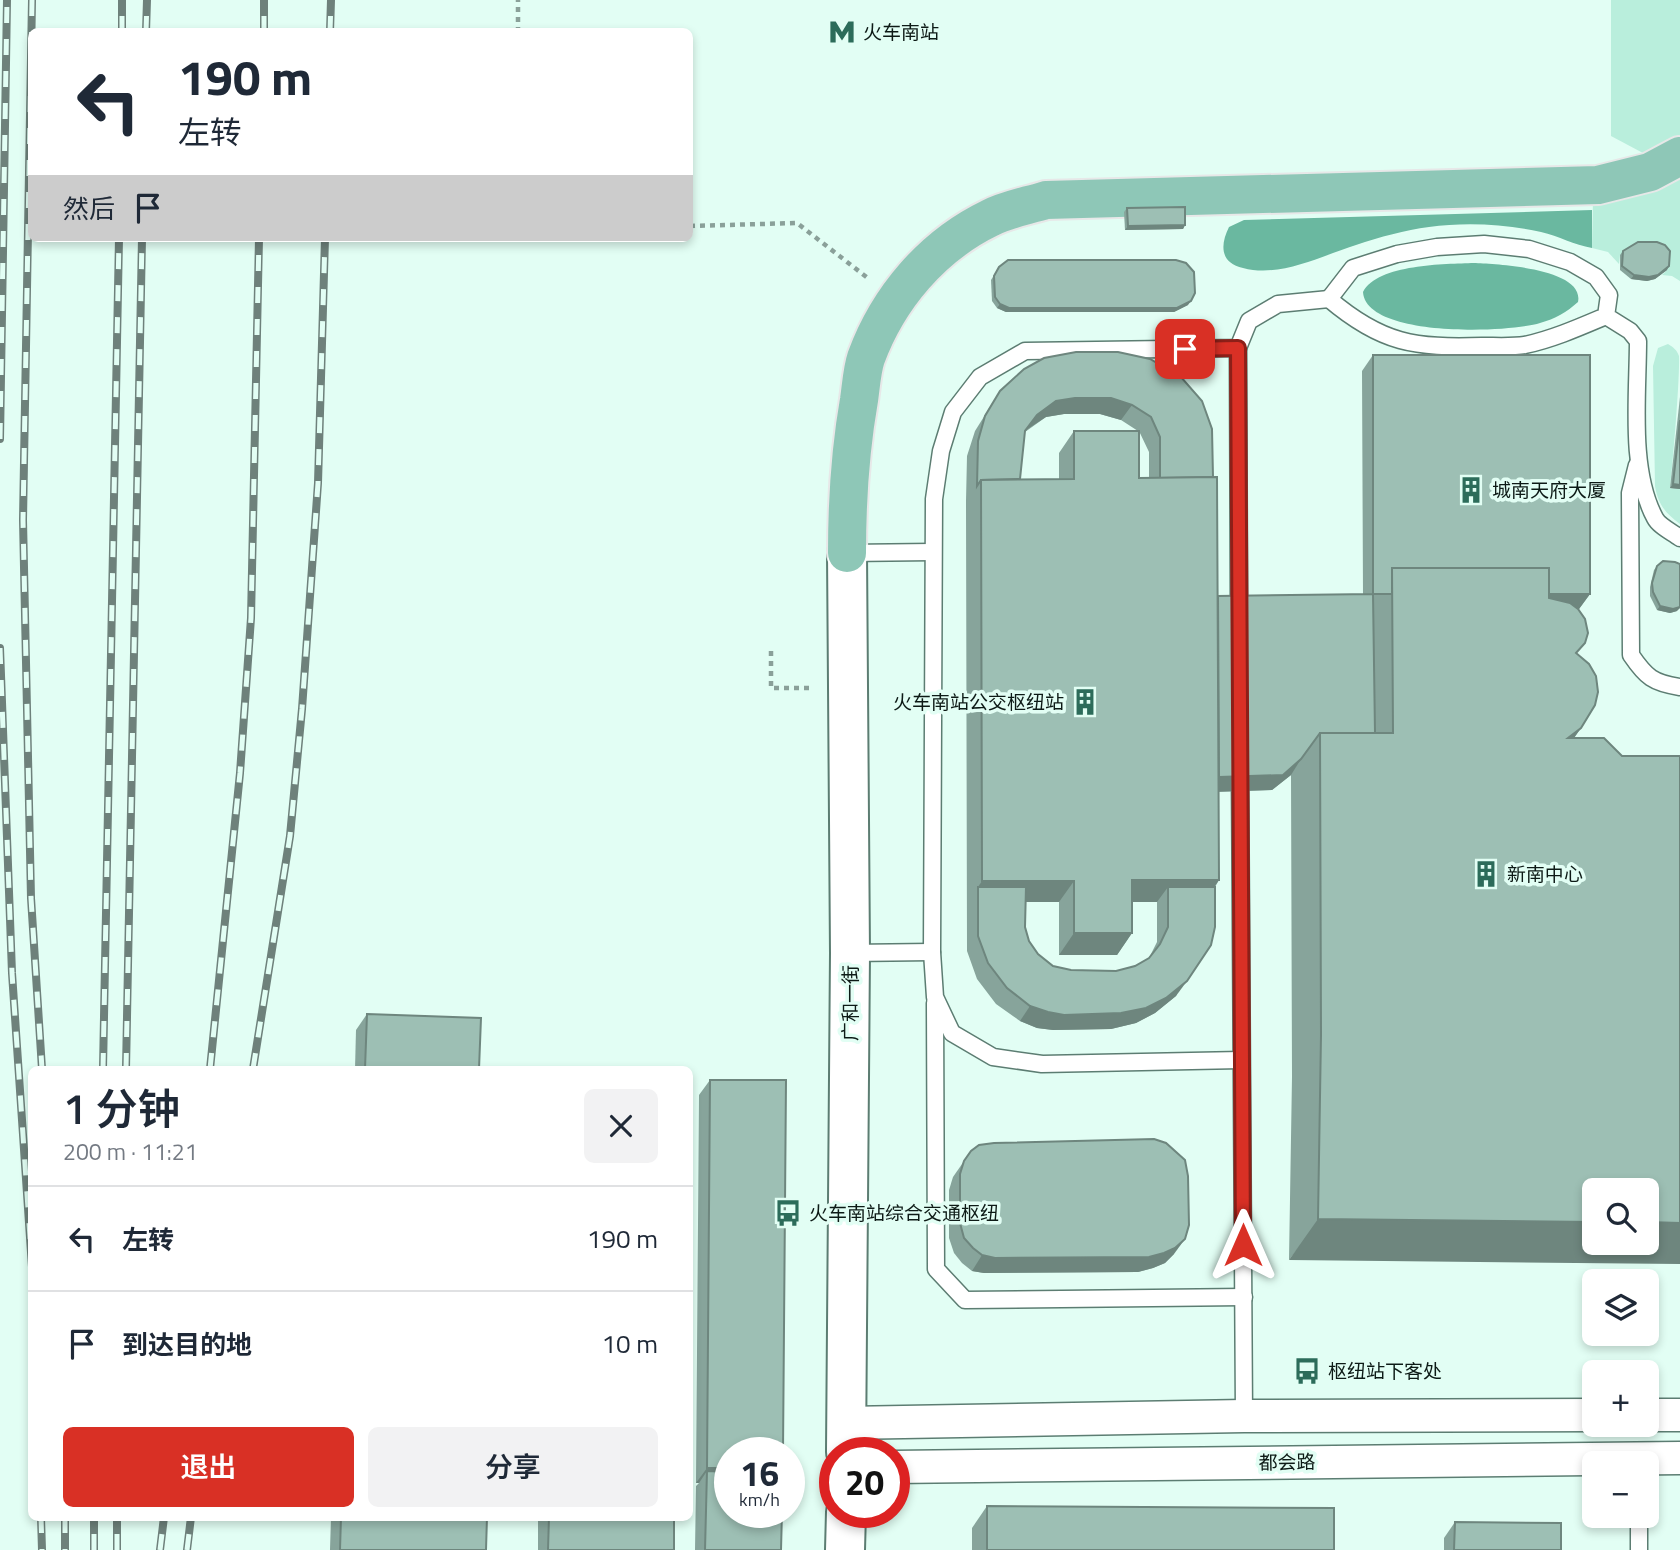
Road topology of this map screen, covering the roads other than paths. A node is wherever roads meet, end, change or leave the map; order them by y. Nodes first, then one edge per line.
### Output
1 (1680, 156) edge
2 (1329, 299) junction
3 (1606, 317) junction
4 (1238, 348) junction
5 (1638, 460) junction
6 (1680, 538) edge
7 (933, 552) junction
8 (847, 553) junction
9 (1239, 627) edge
10 (1680, 687) edge
11 (1240, 753) edge
12 (932, 952) junction
13 (850, 954) junction
14 (935, 997) junction
15 (1241, 1059) junction
16 (1244, 1297) junction
17 (1582, 1415) edge
18 (1659, 1415) edge
19 (1680, 1415) edge
20 (1244, 1416) junction
21 (846, 1437) edge
22 (864, 1437) edge
23 (1680, 1458) edge
24 (1659, 1460) edge
25 (1582, 1461) edge
26 (910, 1466) edge
27 (846, 1528) edge
28 (1639, 1528) edge
29 (845, 1550) edge
30 (1639, 1550) edge

1 - 8 main road
2 - 3 lane
2 - 3 lane
2 - 4 lane
3 - 5 lane
4 - 7 lane
4 - 9 lane
5 - 6 lane
5 - 10 lane
7 - 8 lane
7 - 12 lane
8 - 13 street, 广和一街
11 - 15 lane
12 - 13 lane
12 - 14 lane
13 - 21 street, 广和一街
14 - 15 lane
14 - 16 lane
15 - 16 lane
16 - 20 lane
17 - 20 street
18 - 19 street
20 - 22 street
23 - 24 street, 都会路
25 - 26 street, 都会路
27 - 29 street
28 - 30 lane

